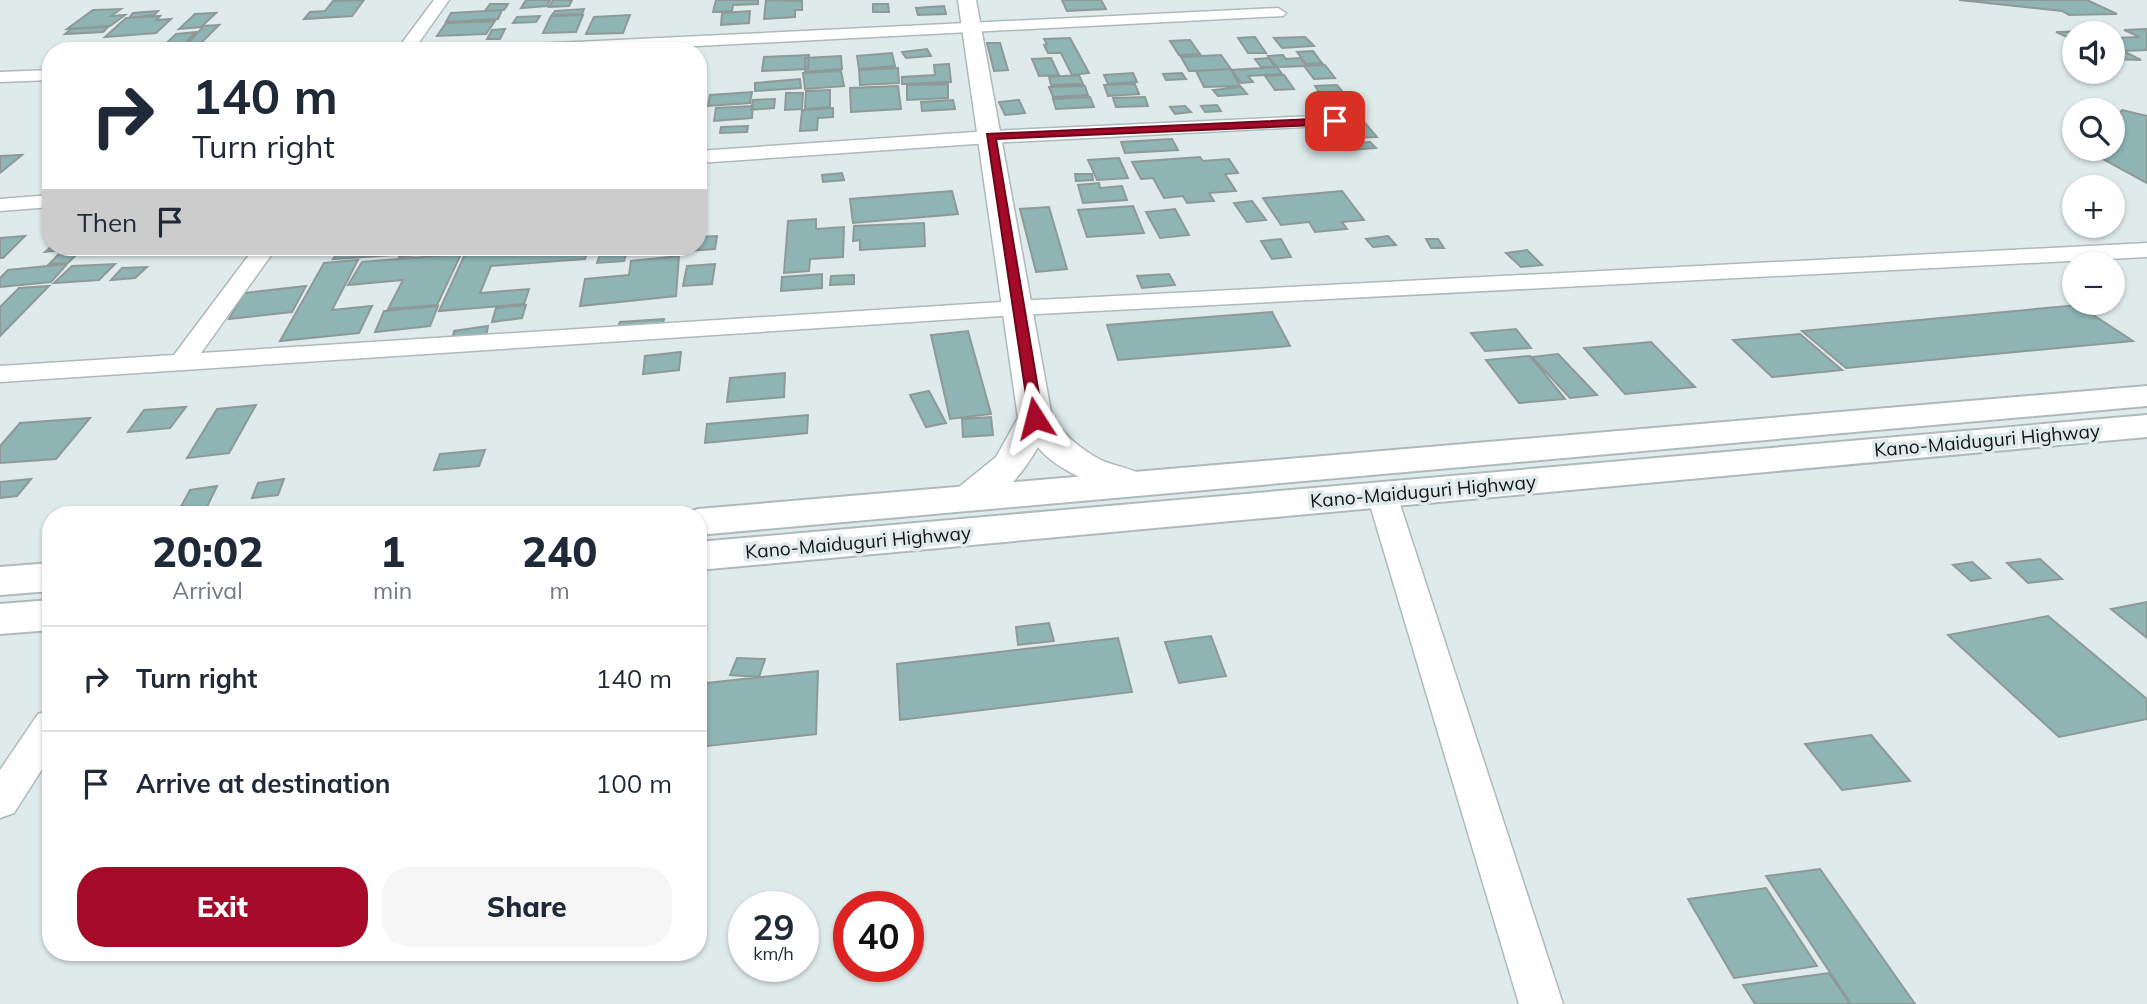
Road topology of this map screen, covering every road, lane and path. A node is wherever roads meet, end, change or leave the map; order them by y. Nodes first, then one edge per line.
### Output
1 (442, 0) edge
2 (967, 0) edge
3 (1278, 13) dead end
4 (973, 26) junction
5 (411, 42) edge
6 (666, 42) edge
7 (42, 76) edge
8 (0, 78) edge
9 (1335, 121) dead end
10 (990, 136) junction
11 (707, 156) edge
12 (42, 202) edge
13 (0, 205) edge
14 (2147, 250) edge
15 (259, 256) edge
16 (1017, 308) junction
17 (183, 361) junction
18 (0, 374) edge
19 (2147, 396) edge
20 (1035, 418) junction
21 (2147, 426) edge
22 (1136, 485) junction
23 (1382, 495) junction
24 (967, 499) junction
25 (707, 521) edge
26 (707, 555) edge
27 (42, 578) edge
28 (0, 581) edge
29 (42, 616) edge
30 (0, 620) edge
31 (42, 738) edge
32 (0, 802) edge
33 (1541, 1004) edge

1 - 5 street
2 - 4 street
3 - 4 street
4 - 6 street
4 - 10 street
7 - 8 street
9 - 10 street
10 - 11 street
10 - 16 street
12 - 13 street
14 - 16 street
15 - 17 street
16 - 17 street
16 - 20 street
17 - 18 street
19 - 22 highway, Kano-Maiduguri Highway
20 - 22 street
20 - 24 street
21 - 23 highway, Kano-Maiduguri Highway
22 - 24 highway, Kano-Maiduguri Highway
23 - 26 highway, Kano-Maiduguri Highway
23 - 33 street
24 - 25 highway, Kano-Maiduguri Highway
27 - 28 highway
29 - 30 highway
31 - 32 street

